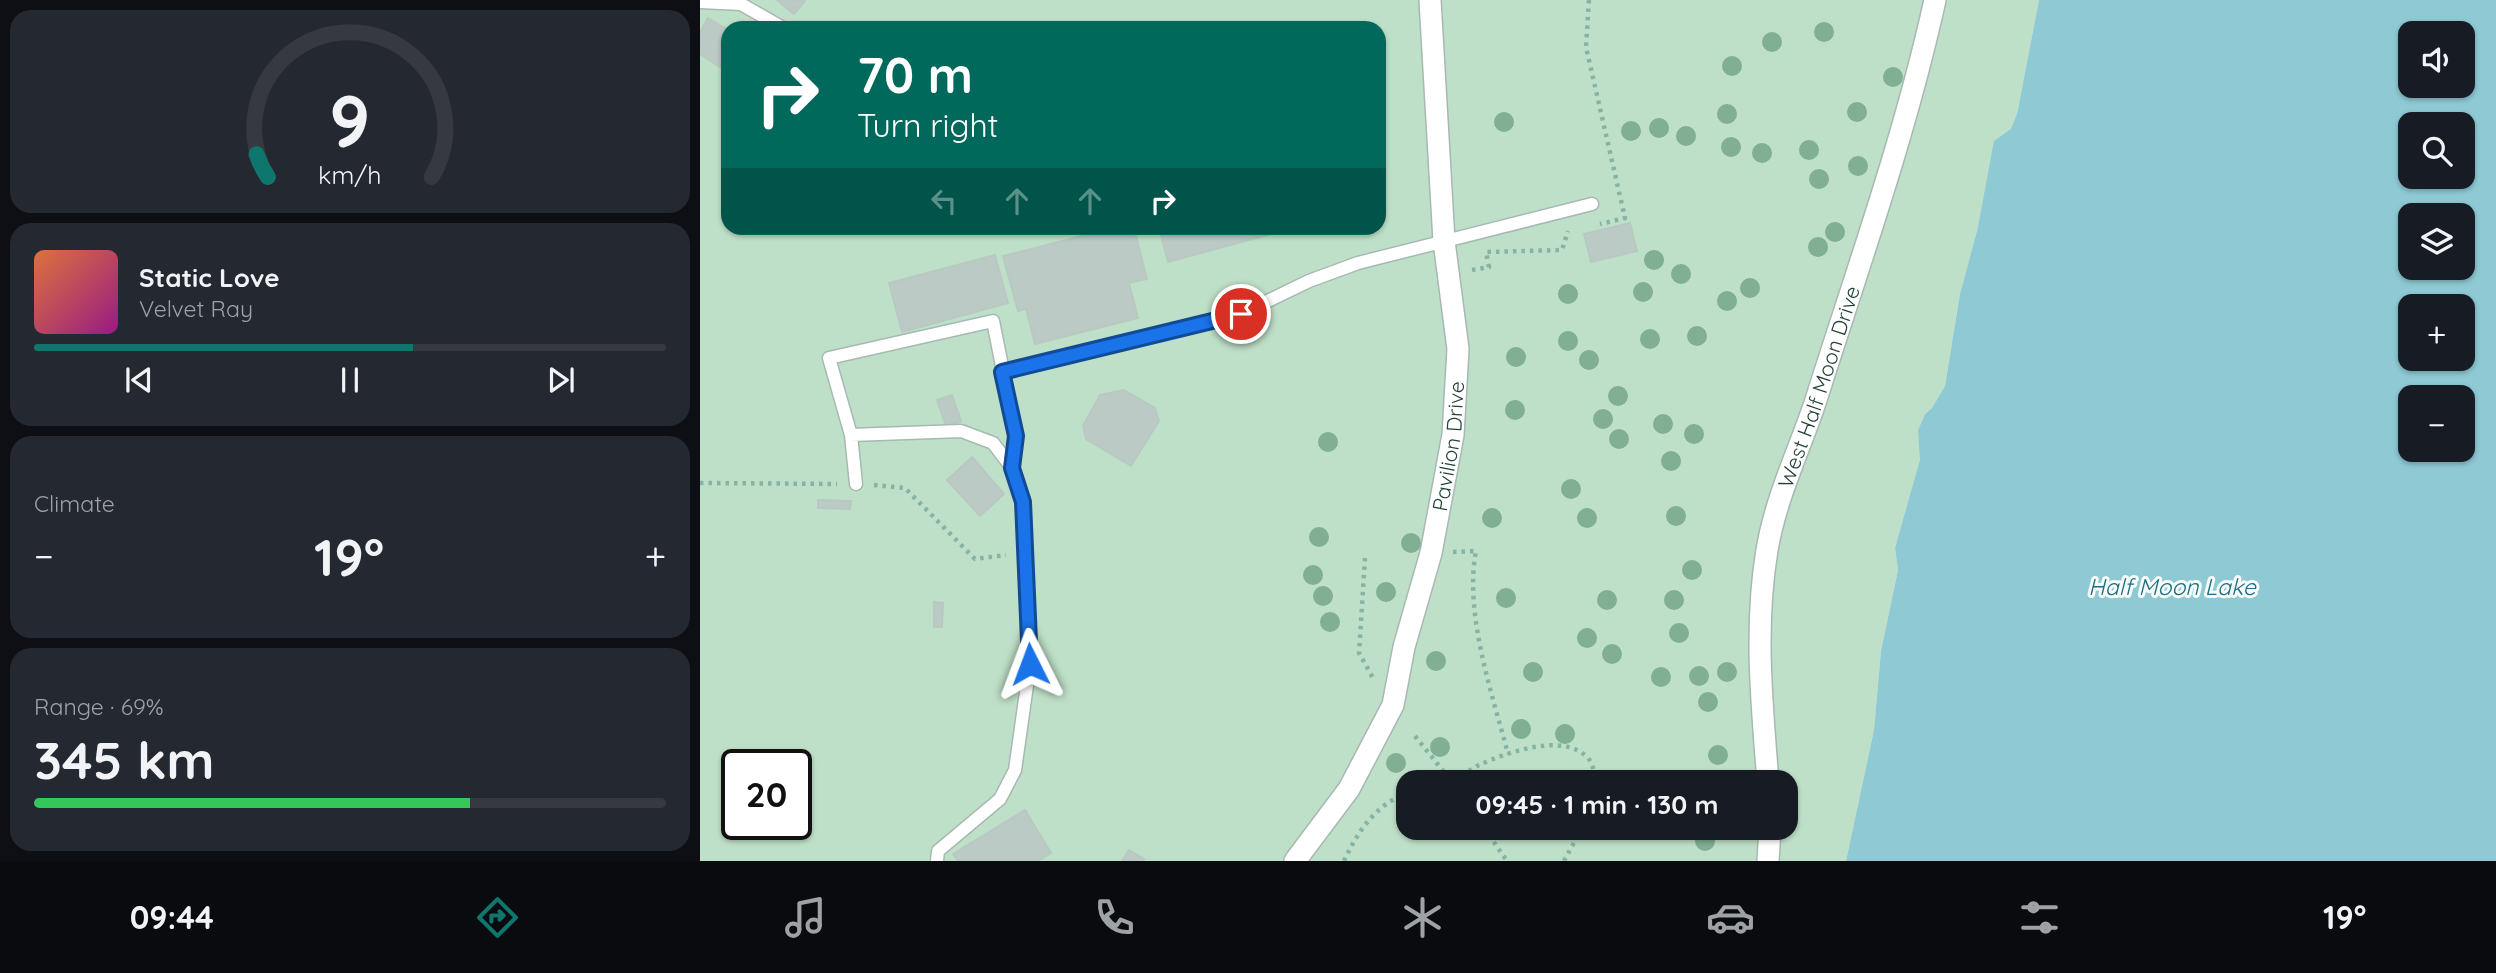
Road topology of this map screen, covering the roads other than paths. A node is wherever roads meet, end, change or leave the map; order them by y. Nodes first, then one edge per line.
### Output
1 (1430, 0) edge
2 (1935, 0) edge
3 (700, 2) edge
4 (770, 21) edge
5 (1592, 204) dead end
6 (1444, 241) junction
7 (1002, 372) junction
8 (851, 435) junction
9 (1012, 468) junction
10 (856, 484) road end
11 (1767, 770) edge
12 (1769, 840) edge
13 (937, 861) edge
14 (1295, 861) edge
15 (1768, 861) edge

1 - 6 street, Pavilion Drive
2 - 11 street, West Half Moon Drive
3 - 4 lane
5 - 6 lane
6 - 7 lane
6 - 14 street, Pavilion Drive
7 - 8 lane
7 - 9 lane
8 - 9 lane
8 - 10 lane
9 - 13 lane
12 - 15 street

